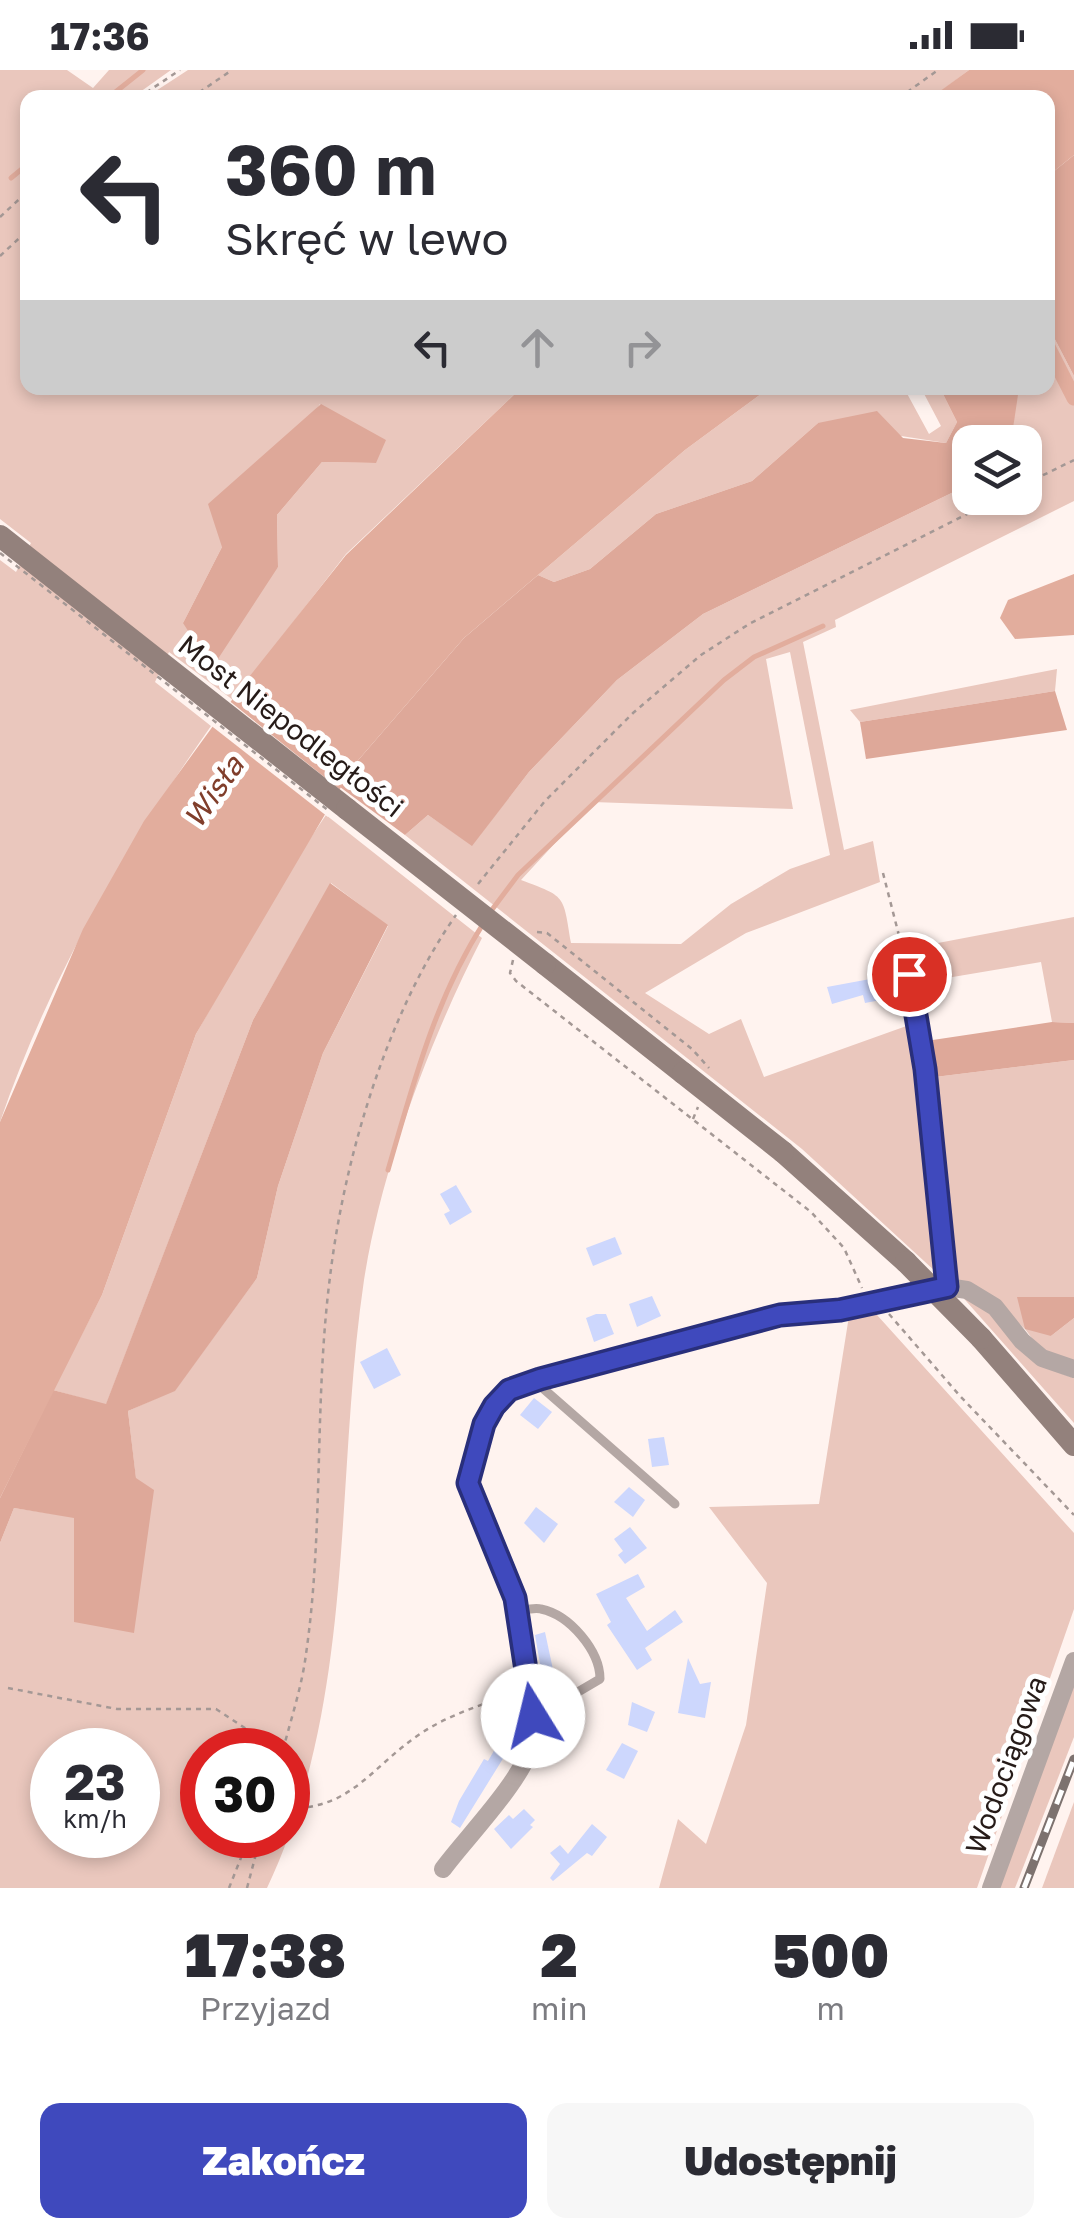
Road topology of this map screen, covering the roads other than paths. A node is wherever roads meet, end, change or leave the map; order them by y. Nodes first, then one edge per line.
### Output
1 (0, 536) edge
2 (909, 974) road end
3 (947, 1287) junction
4 (1074, 1369) edge
5 (534, 1381) junction
6 (1074, 1445) edge
7 (675, 1504) dead end
8 (517, 1611) junction
9 (1074, 1660) edge
10 (532, 1706) junction
11 (443, 1870) dead end
12 (991, 1888) edge

1 - 6 main road, Most Niepodległości, bridge
2 - 3 lane
3 - 4 street
3 - 5 street
5 - 7 lane
5 - 8 street
8 - 10 street
8 - 10 lane
9 - 12 street, Wodociągowa
10 - 11 street

